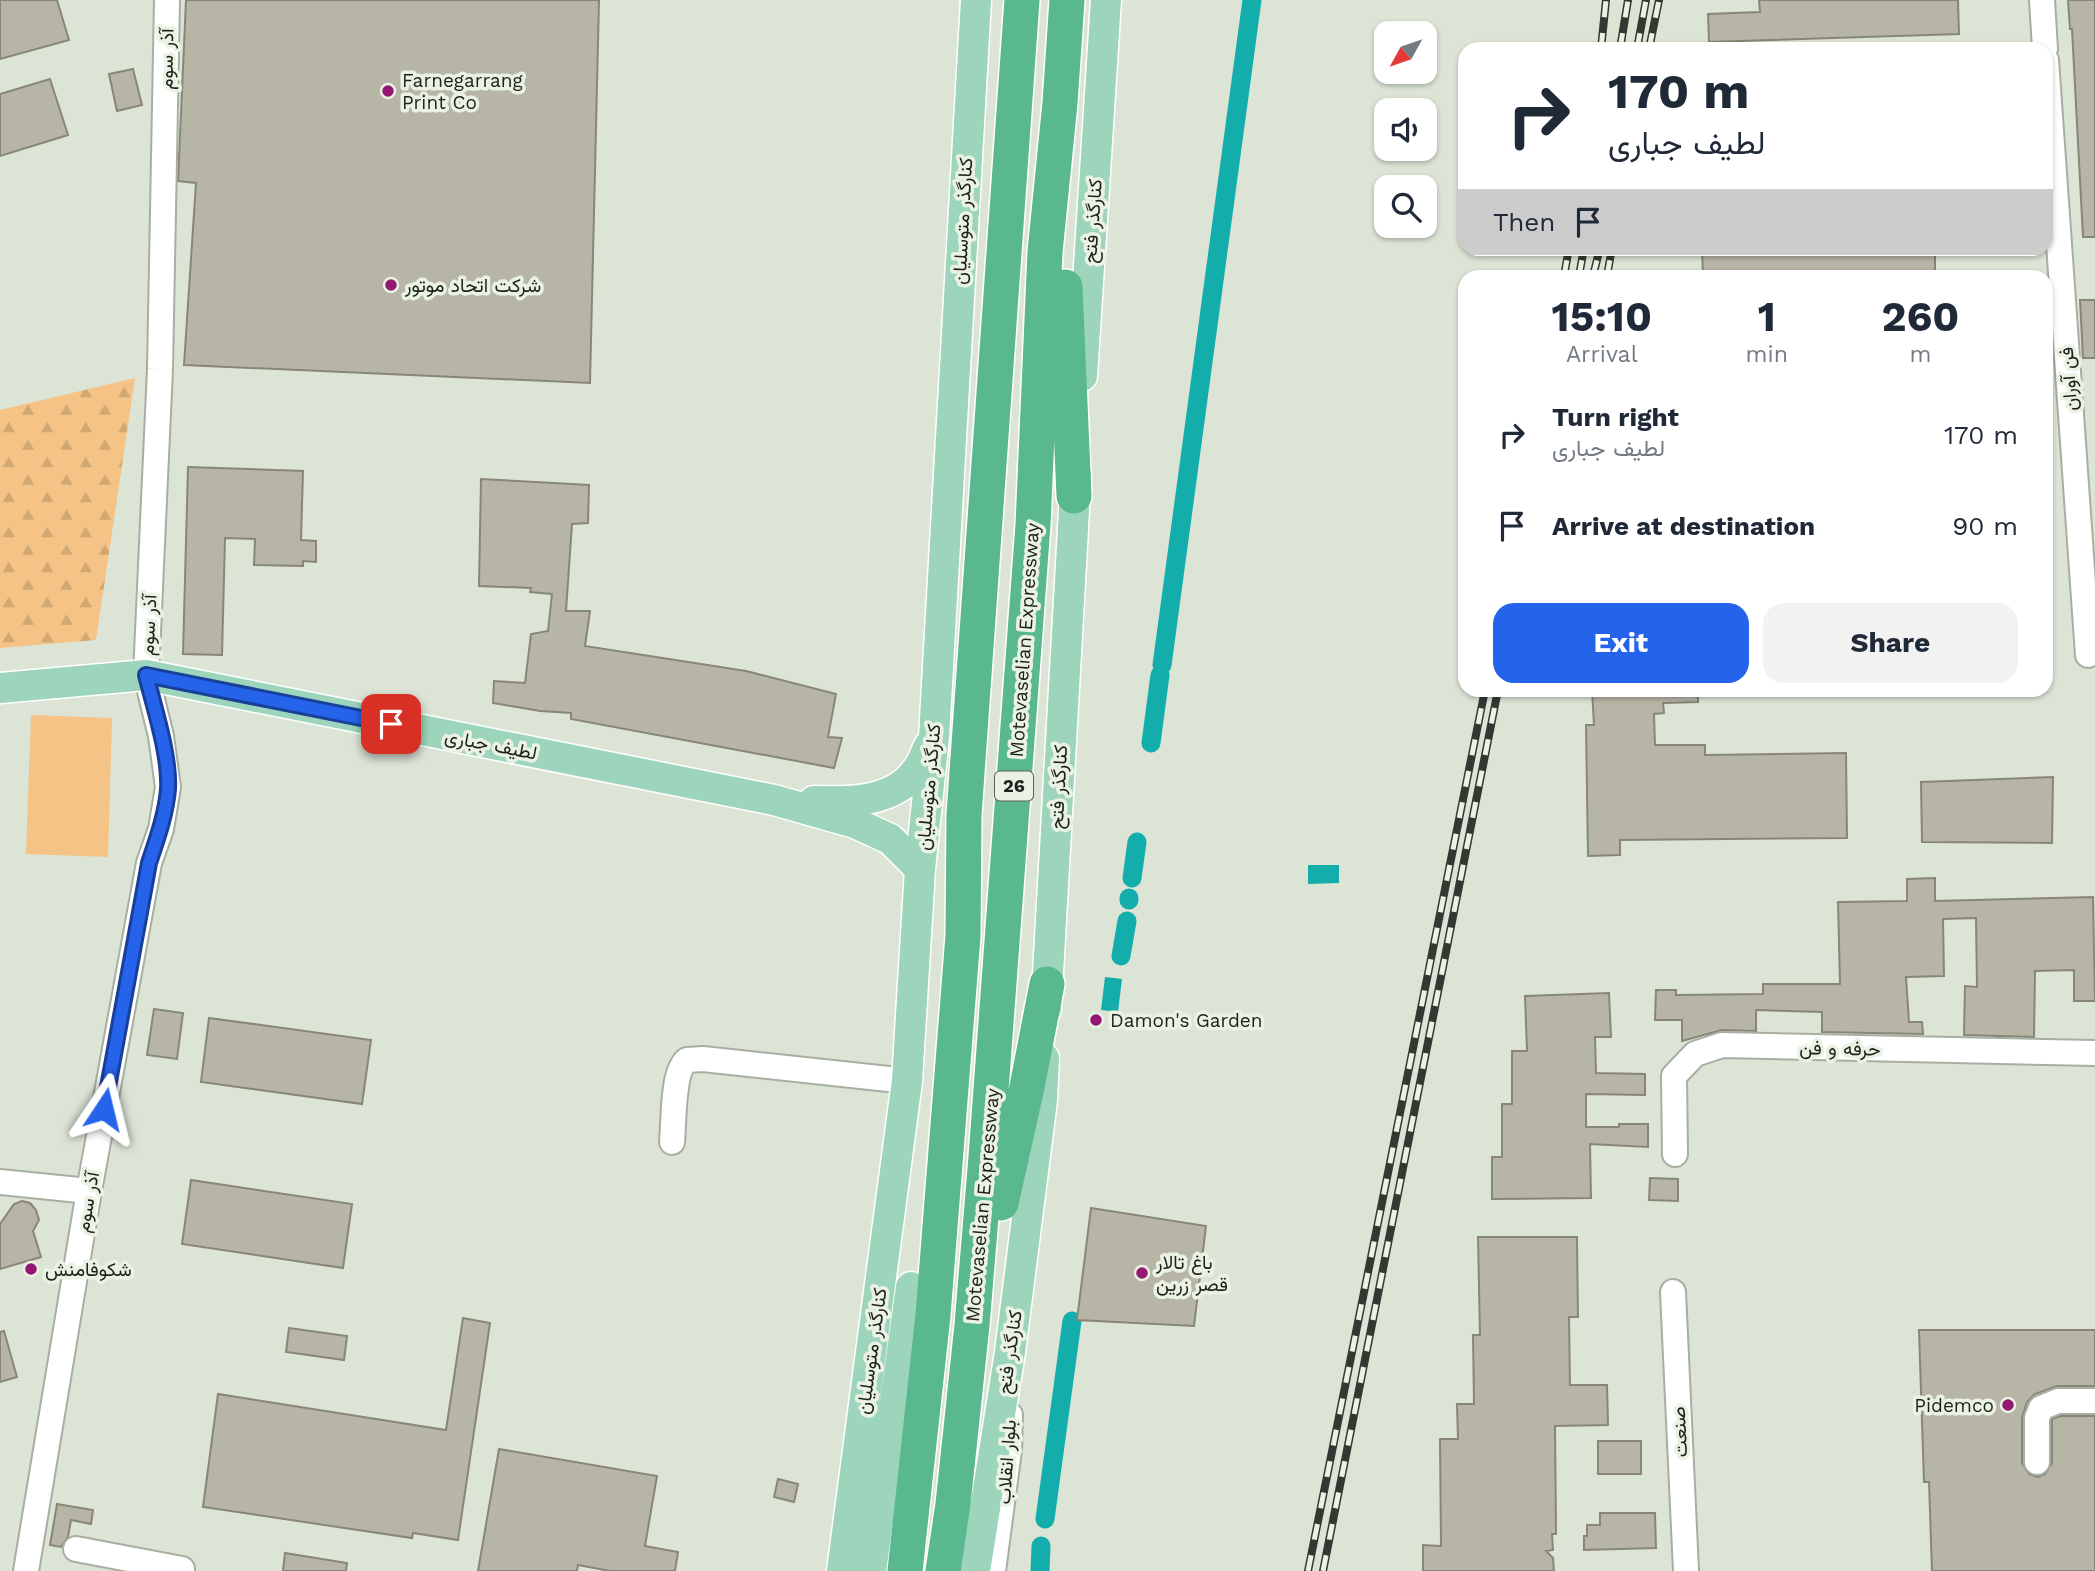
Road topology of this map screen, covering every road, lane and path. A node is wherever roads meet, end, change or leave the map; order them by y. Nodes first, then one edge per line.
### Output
1 (167, 0) edge
2 (976, 0) edge
3 (1022, 0) edge
4 (1066, 0) edge
5 (1106, 0) edge
6 (2042, 0) edge
7 (2045, 42) edge
8 (1060, 103) junction
9 (2053, 159) edge
10 (1074, 496) junction
11 (2088, 655) dead end
12 (146, 675) junction
13 (0, 688) edge
14 (934, 737) junction
15 (774, 800) junction
16 (964, 815) junction
17 (920, 869) junction
18 (1047, 984) junction
19 (2095, 1053) edge
20 (907, 1081) junction
21 (672, 1142) dead end
22 (1675, 1154) dead end
23 (0, 1182) edge
24 (89, 1191) junction
25 (911, 1287) joint
26 (1673, 1292) dead end
27 (972, 1325) junction
28 (1010, 1352) junction
29 (2095, 1401) edge
30 (2037, 1462) dead end
31 (76, 1549) dead end
32 (186, 1570) edge
33 (26, 1571) edge
34 (842, 1571) edge
35 (871, 1571) edge
36 (905, 1571) edge
37 (943, 1571) edge
38 (975, 1571) edge
39 (993, 1571) edge
40 (1686, 1571) edge

1 - 12 street, آذر سوم
2 - 14 main road, کنارگذر متوسلیان
3 - 16 highway, Motevaselian Expressway / 26
4 - 8 highway, Motevaselian Expressway / 26
5 - 10 main road, کنارگذر فتح
6 - 7 street
8 - 10 highway
8 - 27 highway, Motevaselian Expressway / 26
9 - 11 street, فن آوران
10 - 18 main road, کنارگذر فتح
12 - 13 main road, لطیف جباری
12 - 15 main road, لطیف جباری
12 - 24 street, آذر سوم
14 - 15 main road
14 - 17 main road, کنارگذر متوسلیان
15 - 17 main road
16 - 25 highway
16 - 36 highway, Motevaselian Expressway / 26
17 - 20 main road, کنارگذر متوسلیان
18 - 27 highway
18 - 28 main road, کنارگذر فتح
19 - 22 street, حرفه و فن
20 - 21 street
20 - 34 main road, کنارگذر متوسلیان
23 - 24 street
24 - 33 street, آذر سوم
25 - 35 main road
26 - 40 street, صنعت
27 - 37 highway, Motevaselian Expressway / 26
28 - 38 main road, کنارگذر فتح
28 - 39 street, بلوار انقلاب
29 - 30 street
31 - 32 street

